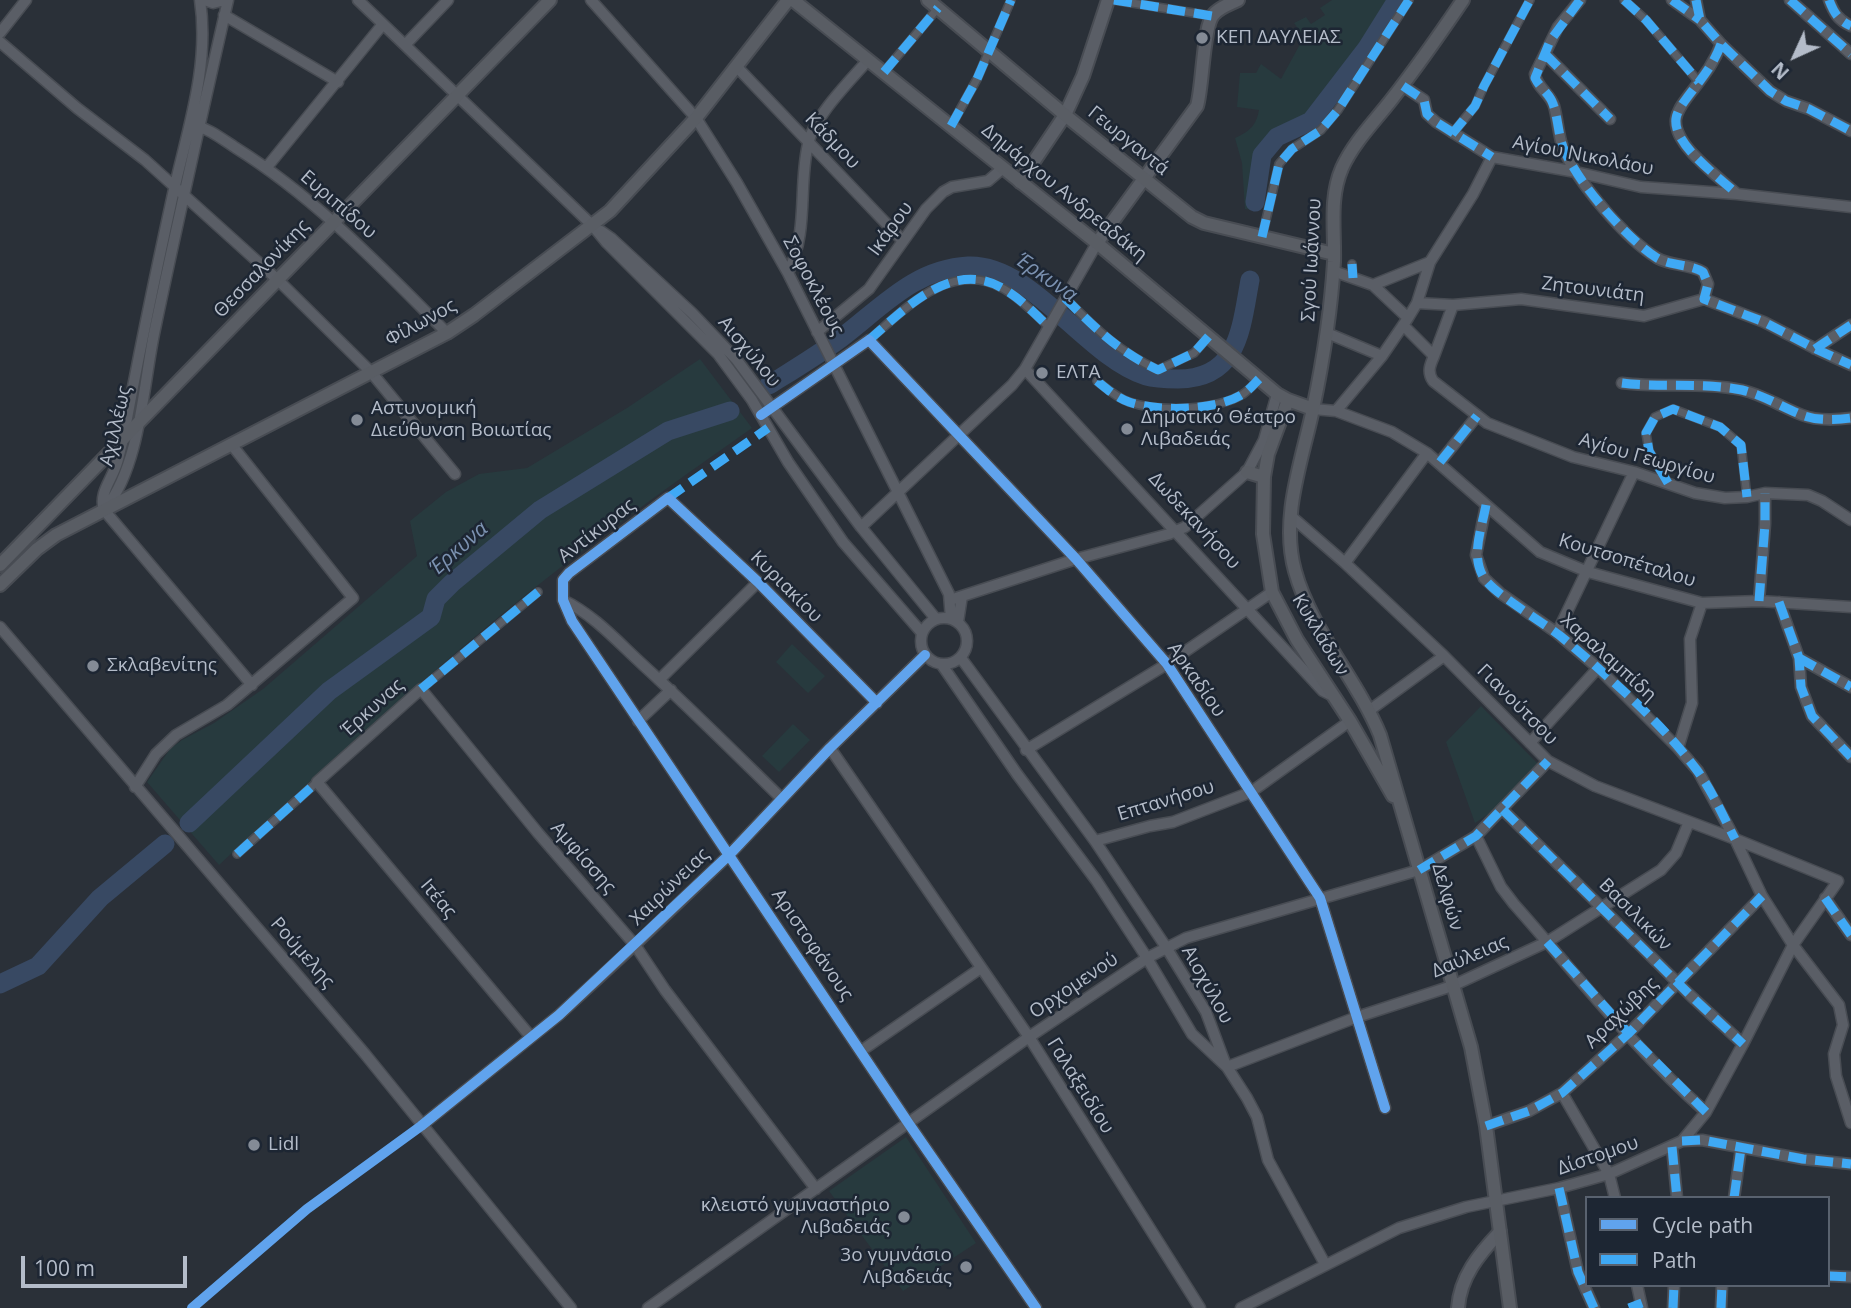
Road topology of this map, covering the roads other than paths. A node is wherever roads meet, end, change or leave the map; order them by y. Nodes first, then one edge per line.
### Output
1 (26, 0) edge
2 (202, 0) edge
3 (226, 0) edge
4 (358, 0) edge
5 (449, 0) edge
6 (550, 0) edge
7 (591, 0) edge
8 (788, 0) edge
9 (793, 0) edge
10 (1011, 0) edge
11 (1108, 0) edge
12 (1114, 0) edge
13 (1238, 0) edge
14 (1409, 0) edge
15 (1463, 0) edge
16 (1530, 0) edge
17 (1580, 0) edge
18 (1624, 0) edge
19 (1672, 0) edge
20 (1696, 0) edge
21 (1790, 0) edge
22 (1829, 0) edge
23 (933, 4) edge
24 (224, 15) junction
25 (1212, 16) junction
26 (1700, 19) junction
27 (383, 24) junction
28 (1851, 26) edge
29 (0, 33) edge
30 (0, 42) edge
31 (1721, 44) junction
32 (405, 46) junction
33 (989, 51) junction
34 (1545, 54) junction
35 (1851, 54) edge
36 (868, 60) junction
37 (736, 66) junction
38 (884, 72) junction
39 (338, 82) junction
40 (1699, 82) junction
41 (1403, 86) junction
42 (457, 95) junction
43 (1065, 115) junction
44 (695, 118) junction
45 (1610, 119) dead end
46 (195, 125) junction
47 (951, 126) junction
48 (1851, 131) edge
49 (1452, 134) junction
50 (808, 142) junction
51 (1492, 157) junction
52 (267, 167) junction
53 (1003, 168) junction
54 (1576, 172) junction
55 (1143, 178) junction
56 (1020, 182) junction
57 (175, 186) junction
58 (1737, 194) junction
59 (184, 195) junction
60 (1851, 207) edge
61 (335, 222) junction
62 (593, 226) junction
63 (1262, 237) junction
64 (902, 240) junction
65 (1097, 243) junction
66 (1334, 254) junction
67 (1430, 262) junction
68 (1352, 264) dead end
69 (1332, 271) junction
70 (788, 273) junction
71 (1353, 278) junction
72 (278, 280) junction
73 (1373, 285) junction
74 (1065, 298) junction
75 (1704, 299) junction
76 (1417, 303) junction
77 (1453, 305) junction
78 (1406, 322) junction
79 (1051, 324) junction
80 (1851, 325) edge
81 (447, 332) junction
82 (1327, 333) junction
83 (819, 334) junction
84 (1209, 335) junction
85 (869, 340) junction
86 (1815, 349) junction
87 (1382, 355) junction
88 (1434, 356) junction
89 (835, 365) junction
90 (1851, 365) edge
91 (1026, 369) junction
92 (371, 372) junction
93 (1259, 379) junction
94 (1097, 381) dead end
95 (1622, 383) dead end
96 (1283, 397) junction
97 (772, 408) junction
98 (1313, 408) junction
99 (1336, 411) junction
100 (761, 415) junction
101 (1477, 416) junction
102 (1851, 418) edge
103 (138, 424) junction
104 (960, 434) junction
105 (122, 440) junction
106 (231, 444) junction
107 (1427, 453) junction
108 (1440, 462) junction
109 (1247, 472) junction
110 (1633, 472) junction
111 (455, 474) dead end
112 (1264, 477) junction
113 (1668, 483) junction
114 (899, 493) junction
115 (1765, 493) junction
116 (1747, 497) junction
117 (668, 498) joint
118 (1486, 505) junction
119 (104, 510) junction
120 (1292, 517) junction
121 (1851, 520) edge
122 (861, 527) junction
123 (1178, 532) junction
124 (1076, 559) junction
125 (1345, 563) junction
126 (0, 565) edge
127 (1588, 572) junction
128 (758, 582) junction
129 (0, 585) edge
130 (538, 592) dead end
131 (1272, 592) junction
132 (962, 596) junction
133 (563, 600) junction
134 (950, 600) junction
135 (1759, 601) junction
136 (1779, 602) junction
137 (1702, 603) junction
138 (1851, 607) edge
139 (1249, 609) junction
140 (936, 619) junction
141 (954, 620) junction
142 (0, 627) edge
143 (922, 633) junction
144 (1557, 634) junction
145 (925, 655) junction
146 (1444, 656) junction
147 (961, 658) junction
148 (1799, 658) junction
149 (1167, 664) junction
150 (942, 665) junction
151 (1598, 668) junction
152 (659, 680) junction
153 (252, 685) junction
154 (1851, 687) edge
155 (421, 689) junction
156 (671, 690) junction
157 (1335, 697) junction
158 (877, 703) junction
159 (1370, 710) junction
160 (638, 720) junction
161 (1350, 721) junction
162 (1530, 743) junction
163 (830, 748) junction
164 (1678, 748) junction
165 (1027, 750) junction
166 (1851, 757) edge
167 (1548, 761) junction
168 (317, 782) junction
169 (135, 787) junction
170 (1251, 792) junction
171 (782, 799) junction
172 (1503, 810) junction
173 (1401, 811) junction
174 (1689, 822) junction
175 (1476, 836) junction
176 (1735, 839) junction
177 (1095, 841) junction
178 (236, 854) dead end
179 (730, 854) junction
180 (1419, 870) junction
181 (1851, 877) edge
182 (1838, 881) junction
183 (1762, 896) junction
184 (1320, 898) junction
185 (1825, 898) junction
186 (1603, 907) junction
187 (1851, 935) edge
188 (1548, 942) junction
189 (635, 945) junction
190 (1793, 945) junction
191 (1166, 947) junction
192 (1147, 958) junction
193 (982, 968) junction
194 (1678, 983) junction
195 (1452, 986) junction
196 (1357, 1017) junction
197 (1628, 1034) junction
198 (531, 1037) junction
199 (1029, 1037) junction
200 (1743, 1044) junction
201 (861, 1051) junction
202 (1227, 1067) junction
203 (1562, 1093) junction
204 (1385, 1108) dead end
205 (1706, 1112) junction
206 (1851, 1123) edge
207 (909, 1124) junction
208 (421, 1126) junction
209 (1486, 1126) junction
210 (1682, 1142) junction
211 (1672, 1147) junction
212 (1741, 1148) junction
213 (1851, 1164) edge
214 (1609, 1174) junction
215 (1559, 1188) junction
216 (816, 1189) junction
217 (1614, 1196) edge
218 (1677, 1196) edge
219 (1734, 1196) edge
220 (1495, 1202) junction
221 (1500, 1233) junction
222 (1325, 1264) junction
223 (1830, 1276) edge
224 (1851, 1277) edge
225 (1638, 1287) edge
226 (1674, 1287) edge
227 (1722, 1287) edge
228 (1642, 1305) edge
229 (571, 1308) edge
230 (648, 1308) edge
231 (1036, 1308) edge
232 (1200, 1308) edge
233 (1241, 1308) edge
234 (1458, 1308) edge
235 (1510, 1308) edge
236 (1594, 1308) edge
237 (1629, 1308) edge
238 (1673, 1308) edge
239 (1721, 1308) edge

1 - 29 street
2 - 3 street
2 - 46 street, Αχιλλέως
3 - 24 street, Αχιλλέως
4 - 27 street, Αισχύλου
5 - 32 street
6 - 42 main road, Θεσσαλονίκης
7 - 44 street, Σοφοκλέους
8 - 37 main road, Φίλωνος
9 - 36 main road, Δημάρχου Ανδρεαδάκη
10 - 33 street
11 - 43 street
12 - 25 street
13 - 25 street
14 - 63 street
15 - 41 main road, Σγού Ιωάννου
16 - 49 street
17 - 34 street
18 - 40 street
19 - 26 street
20 - 26 street
21 - 35 street
22 - 28 street
23 - 33 main road, Γεωργαντά
23 - 38 street
24 - 39 street
24 - 46 street, Αχιλλέως
25 - 55 street
26 - 31 street
27 - 32 street, Αισχύλου
27 - 39 street
30 - 57 street
31 - 40 street
31 - 48 street
32 - 42 street, Αισχύλου
33 - 43 main road, Γεωργαντά
33 - 47 street
34 - 45 street
34 - 54 street
36 - 38 main road, Δημάρχου Ανδρεαδάκη
36 - 50 street
37 - 44 main road, Φίλωνος
37 - 50 street, Κάδμου
38 - 47 main road, Δημάρχου Ανδρεαδάκη
39 - 52 street
40 - 58 street
41 - 49 street
41 - 66 main road, Σγού Ιωάννου
42 - 61 main road, Θεσσαλονίκης
42 - 62 street, Αισχύλου
43 - 55 main road, Γεωργαντά
43 - 56 street
44 - 62 main road, Φίλωνος
44 - 70 street, Σοφοκλέους
46 - 52 street, Ευριπίδου
46 - 57 street, Αχιλλέως
46 - 59 street, Αχιλλέως
47 - 53 main road, Δημάρχου Ανδρεαδάκη
49 - 51 street
50 - 64 street, Κάδμου
50 - 70 street
51 - 54 street, Αγίου Νικολάου
51 - 67 street, Αγίου Νικολάου
52 - 61 street, Ευριπίδου
53 - 56 main road, Δημάρχου Ανδρεαδάκη
53 - 64 street, Ικάρου
54 - 58 street, Αγίου Νικολάου
54 - 75 street
55 - 63 main road, Γεωργαντά
55 - 65 street
56 - 65 main road, Δημάρχου Ανδρεαδάκη
57 - 59 street
57 - 105 street, Αχιλλέως
58 - 60 street, Αγίου Νικολάου
59 - 72 street
59 - 103 street, Αχιλλέως
61 - 72 main road, Θεσσαλονίκης
61 - 81 street, Ευριπίδου
62 - 81 main road, Φίλωνος
62 - 97 street, Αισχύλου
62 - 100 street, Αισχύλου
63 - 66 main road, Γεωργαντά
64 - 83 street, Ικάρου
65 - 74 street
65 - 84 main road, Δημάρχου Ανδρεαδάκη
66 - 69 main road, Σγού Ιωάννου
67 - 73 street
67 - 76 street, Αγίου Νικολάου
68 - 71 street
69 - 71 street
69 - 82 main road, Σγού Ιωάννου
70 - 83 street, Σοφοκλέους
71 - 73 street
72 - 92 street
72 - 103 main road, Θεσσαλονίκης
73 - 78 street
74 - 79 street
74 - 84 street
75 - 77 street, Ζητουνιάτη
75 - 86 street
76 - 77 street, Ζητουνιάτη
76 - 78 street
77 - 88 street
78 - 87 street
78 - 88 street
79 - 85 street
79 - 91 street
80 - 86 street
81 - 92 main road, Φίλωνος
82 - 87 street
82 - 98 main road, Σγού Ιωάννου
83 - 89 street, Σοφοκλέους
84 - 93 main road, Δημάρχου Ανδρεαδάκη
85 - 89 street
85 - 104 street, Αρκαδίου
86 - 90 street
87 - 99 street
88 - 101 street, Αγίου Γεωργίου
89 - 97 street
89 - 114 street, Σοφοκλέους
91 - 104 street
91 - 123 street, Δωδεκανήσου
92 - 106 main road, Φίλωνος
92 - 111 street
93 - 94 street
93 - 96 main road, Δημάρχου Ανδρεαδάκη
95 - 102 street
96 - 98 main road, Δημάρχου Ανδρεαδάκη
96 - 109 street
96 - 112 main road, Κυκλάδων
97 - 100 street
97 - 122 street, Αισχύλου
98 - 99 street, Κουτσοπέταλου
98 - 120 main road, Σγού Ιωάννου
99 - 107 street, Κουτσοπέταλου
100 - 143 street, Αισχύλου
101 - 108 street
101 - 110 street, Αγίου Γεωργίου
103 - 105 main road, Θεσσαλονίκης
103 - 119 street, Αχιλλέως
104 - 114 street
104 - 124 street, Αρκαδίου
105 - 119 street, Αχιλλέως
105 - 126 main road, Θεσσαλονίκης
106 - 119 main road, Φίλωνος
106 - 153 street
107 - 108 street, Κουτσοπέταλου
107 - 125 street
108 - 118 street, Κουτσοπέταλου
109 - 112 main road
109 - 123 street
110 - 113 street, Αγίου Γεωργίου
110 - 127 street
112 - 131 main road, Κυκλάδων
113 - 116 street, Αγίου Γεωργίου
113 - 116 street
114 - 122 street
114 - 134 street, Σοφοκλέους
115 - 116 street, Αγίου Γεωργίου
115 - 121 street, Αγίου Γεωργίου
115 - 135 street
117 - 128 street, Κυριακίου
117 - 133 street, Αντίκυρας
118 - 127 street, Κουτσοπέταλου
118 - 144 street, Χαραλαμπίδη
119 - 129 main road, Φίλωνος
119 - 153 street
120 - 125 street, Γιανούτσου
120 - 159 main road, Δελφών
122 - 140 street, Αισχύλου
123 - 124 street
123 - 139 street, Δωδεκανήσου
124 - 132 street
124 - 149 street, Αρκαδίου
125 - 146 street, Γιανούτσου
127 - 137 street, Κουτσοπέταλου
127 - 144 street
128 - 152 street, Κυριακίου
128 - 158 street, Κυριακίου
130 - 155 street, Έρκυνας
131 - 139 street
131 - 157 main road, Κυκλάδων
132 - 134 street
132 - 141 street
133 - 152 street
133 - 160 street, Αριστοφάνους
134 - 141 street, Σοφοκλέους
135 - 136 street, Κουτσοπέταλου
135 - 137 street, Κουτσοπέταλου
136 - 138 street, Κουτσοπέταλου
136 - 148 street
137 - 164 street
139 - 149 street
139 - 157 street, Δωδεκανήσου
140 - 141 street
140 - 143 street
141 - 147 street
142 - 169 street, Ρούμελης
143 - 145 street
144 - 151 street, Χαραλαμπίδη
145 - 150 street
145 - 158 street, Χαιρώνειας
146 - 159 street
146 - 162 street, Γιανούτσου
147 - 150 street
147 - 165 street, Αισχύλου
148 - 154 street
148 - 166 street
149 - 165 street
149 - 170 street, Αρκαδίου
150 - 192 street, Αισχύλου
151 - 162 street
151 - 164 street, Χαραλαμπίδη
152 - 156 street
153 - 169 street
155 - 168 street, Έρκυνας
155 - 189 street, Αμφίσσης
156 - 160 street
156 - 171 street
157 - 161 main road, Κυκλάδων
158 - 163 street, Χαιρώνειας
159 - 173 main road, Δελφών
160 - 179 street, Αριστοφάνους
161 - 170 street, Επτανήσου
161 - 173 main road
162 - 167 street, Γιανούτσου
163 - 171 street, Χαιρώνειας
163 - 193 street, Γαλαξειδίου
164 - 176 street, Χαραλαμπίδη
165 - 177 street, Αισχύλου
167 - 172 street, Ορχομενού
167 - 174 street, Γιανούτσου
168 - 178 street, Έρκυνας
168 - 198 street, Ιτέας
169 - 208 street, Ρούμελης
170 - 177 street, Επτανήσου
170 - 184 street, Αρκαδίου
171 - 179 street, Χαιρώνειας
172 - 175 street, Ορχομενού
172 - 186 street, Βασιλικών
173 - 180 main road, Δελφών
174 - 176 street, Γιανούτσου
174 - 186 street, Δαύλειας
175 - 180 street, Ορχομενού
175 - 188 street
176 - 182 street, Γιανούτσου
176 - 183 street, Χαραλαμπίδη
177 - 191 street, Αισχύλου
179 - 189 street, Χαιρώνειας
179 - 201 street, Αριστοφάνους
180 - 184 street, Ορχομενού
180 - 195 main road, Δελφών
181 - 182 street
182 - 185 street, Δίστομου
183 - 190 street, Χαραλαμπίδη
183 - 194 street, Αραχώβης
184 - 191 street, Ορχομενού
184 - 196 street, Αρκαδίου
185 - 187 street
185 - 190 street, Δίστομου
186 - 188 street, Δαύλειας
186 - 194 street, Βασιλικών
188 - 195 street, Δαύλειας
188 - 197 street
189 - 198 street, Χαιρώνειας
189 - 216 street, Αμφίσσης
190 - 200 street, Δίστομου
190 - 206 street, Χαραλαμπίδη
191 - 192 street, Ορχομενού
191 - 202 street, Αισχύλου
192 - 199 street, Ορχομενού
192 - 202 street, Αισχύλου
193 - 199 street, Γαλαξειδίου
193 - 201 street
194 - 197 street, Αραχώβης
194 - 200 street, Βασιλικών
195 - 196 street, Δαύλειας
195 - 209 main road, Δελφών
196 - 202 street, Δαύλειας
196 - 204 street, Αρκαδίου
197 - 203 street, Αραχώβης
197 - 205 street
198 - 208 street, Χαιρώνειας
199 - 207 street, Ορχομενού
199 - 232 street, Γαλαξειδίου
200 - 205 street, Δίστομου
201 - 207 street, Αριστοφάνους
202 - 222 street
203 - 209 street, Αραχώβης
203 - 214 street
205 - 210 street, Δίστομου
207 - 216 street, Ορχομενού
207 - 231 street, Αριστοφάνους
208 - 229 street, Ρούμελης
209 - 220 main road, Δελφών
210 - 211 street, Δίστομου
210 - 212 street
211 - 214 street, Δίστομου
211 - 218 street
212 - 213 street
212 - 219 street
214 - 215 street, Δίστομου
214 - 217 street
215 - 220 street, Δίστομου
215 - 236 street
216 - 230 street, Ορχομενού
220 - 221 main road, Δελφών
220 - 222 street, Δίστομου
221 - 234 street
221 - 235 main road, Δελφών
222 - 233 street, Δίστομου
223 - 224 street
225 - 228 street
226 - 238 street
227 - 239 street
228 - 237 street

